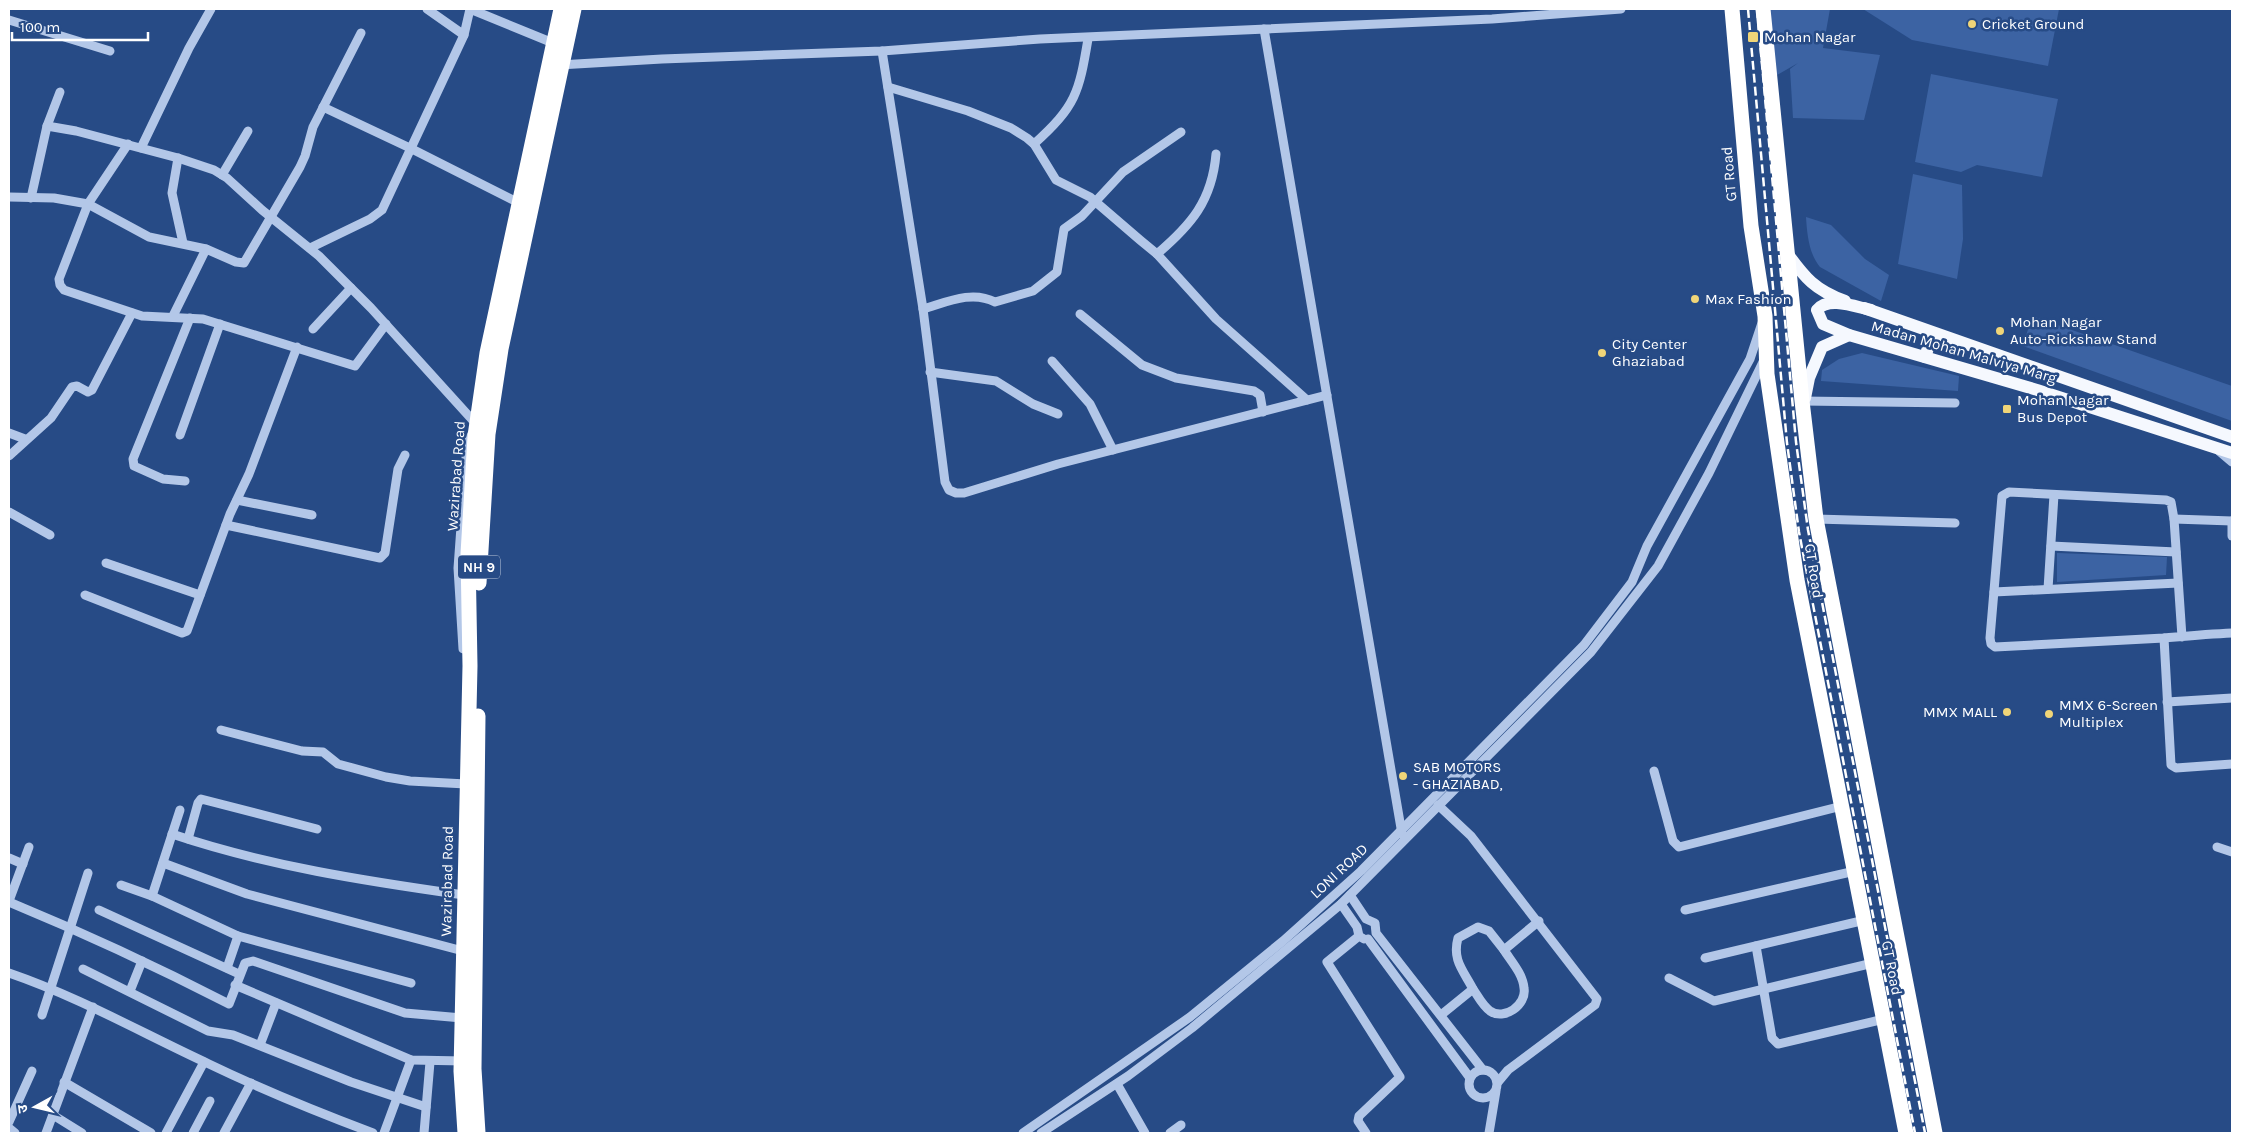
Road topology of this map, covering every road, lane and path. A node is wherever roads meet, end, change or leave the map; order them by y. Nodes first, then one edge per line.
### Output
1 (211, 9) edge
2 (428, 9) edge
3 (470, 9) edge
4 (561, 9) edge
5 (574, 9) edge
6 (1621, 9) edge
7 (1732, 9) edge
8 (1763, 9) edge
9 (9, 20) edge
10 (1264, 29) junction
11 (361, 33) dead end
12 (464, 35) junction
13 (1088, 39) junction
14 (560, 45) junction
15 (110, 51) dead end
16 (882, 52) junction
17 (555, 66) junction
18 (888, 86) junction
19 (60, 92) dead end
20 (323, 107) junction
21 (47, 126) junction
22 (248, 131) dead end
23 (1181, 132) dead end
24 (128, 144) junction
25 (1034, 144) junction
26 (141, 148) junction
27 (410, 148) junction
28 (1216, 154) dead end
29 (178, 158) junction
30 (222, 175) junction
31 (9, 197) edge
32 (31, 198) junction
33 (1095, 201) junction
34 (519, 203) junction
35 (88, 204) junction
36 (271, 216) junction
37 (184, 243) junction
38 (310, 248) junction
39 (206, 249) junction
40 (1787, 253) junction
41 (1157, 254) junction
42 (351, 288) junction
43 (923, 309) junction
44 (1871, 310) junction
45 (132, 313) junction
46 (1080, 314) dead end
47 (173, 316) junction
48 (1764, 316) junction
49 (190, 318) junction
50 (220, 324) junction
51 (386, 324) junction
52 (313, 329) dead end
53 (1934, 332) junction
54 (1848, 335) junction
55 (297, 347) junction
56 (1767, 355) junction
57 (1925, 357) junction
58 (1052, 360) dead end
59 (930, 372) junction
60 (1327, 395) junction
61 (1307, 400) junction
62 (1803, 401) junction
63 (1955, 402) dead end
64 (1263, 412) junction
65 (1058, 414) dead end
66 (483, 425) junction
67 (9, 433) edge
68 (180, 435) dead end
69 (2232, 436) edge
70 (25, 439) junction
71 (2213, 446) junction
72 (1113, 450) junction
73 (2232, 453) edge
74 (405, 455) dead end
75 (9, 456) edge
76 (2232, 462) edge
77 (184, 480) dead end
78 (2054, 494) junction
79 (237, 500) junction
80 (9, 512) edge
81 (312, 515) dead end
82 (1816, 519) junction
83 (2174, 519) junction
84 (2232, 521) edge
85 (1955, 523) dead end
86 (226, 524) junction
87 (50, 535) dead end
88 (2232, 536) edge
89 (2051, 546) junction
90 (2176, 552) junction
91 (106, 563) dead end
92 (2178, 583) junction
93 (2048, 589) junction
94 (1994, 592) junction
95 (85, 595) dead end
96 (200, 595) junction
97 (2232, 633) edge
98 (2182, 637) junction
99 (2164, 638) junction
100 (2232, 698) edge
101 (2167, 702) junction
102 (1524, 706) junction
103 (1531, 713) junction
104 (221, 730) dead end
105 (2232, 764) edge
106 (1654, 771) dead end
107 (466, 784) junction
108 (1438, 805) junction
109 (1842, 806) junction
110 (180, 810) dead end
111 (317, 829) dead end
112 (1401, 830) junction
113 (172, 834) junction
114 (188, 839) junction
115 (1405, 840) junction
116 (29, 847) dead end
117 (2216, 847) dead end
118 (2232, 852) edge
119 (9, 858) edge
120 (163, 863) junction
121 (22, 864) junction
122 (1855, 871) junction
123 (88, 873) dead end
124 (121, 884) dead end
125 (464, 895) junction
126 (1350, 895) junction
127 (152, 896) junction
128 (9, 902) edge
129 (1341, 904) junction
130 (99, 910) dead end
131 (1685, 910) dead end
132 (1366, 919) junction
133 (1864, 920) junction
134 (1539, 921) junction
135 (70, 927) junction
136 (1358, 931) junction
137 (1376, 933) junction
138 (238, 936) junction
139 (1368, 940) junction
140 (1756, 946) junction
141 (1504, 950) junction
142 (463, 951) junction
143 (1705, 958) dead end
144 (142, 961) junction
145 (1873, 962) junction
146 (227, 968) junction
147 (83, 969) dead end
148 (9, 974) edge
149 (239, 974) junction
150 (1669, 978) dead end
151 (411, 983) dead end
152 (235, 985) junction
153 (50, 988) junction
154 (1473, 989) junction
155 (1764, 990) junction
156 (130, 991) junction
157 (276, 1003) junction
158 (93, 1007) junction
159 (42, 1015) dead end
160 (1441, 1015) junction
161 (462, 1018) junction
162 (1884, 1019) junction
163 (260, 1045) junction
164 (411, 1060) junction
165 (468, 1060) junction
166 (204, 1062) junction
167 (430, 1062) junction
168 (32, 1070) dead end
169 (1483, 1070) junction
170 (1470, 1078) junction
171 (64, 1082) junction
172 (251, 1083) junction
173 (1116, 1084) junction
174 (1497, 1087) junction
175 (397, 1098) junction
176 (210, 1101) dead end
177 (426, 1107) junction
178 (52, 1115) junction
179 (9, 1122) edge
180 (1181, 1125) dead end
181 (9, 1128) edge
182 (15, 1133) edge
183 (46, 1133) edge
184 (82, 1133) edge
185 (151, 1133) edge
186 (166, 1133) edge
187 (193, 1133) edge
188 (224, 1133) edge
189 (373, 1133) edge
190 (384, 1133) edge
191 (424, 1133) edge
192 (465, 1133) edge
193 (478, 1133) edge
194 (1023, 1133) edge
195 (1041, 1133) edge
196 (1145, 1133) edge
197 (1170, 1133) edge
198 (1366, 1133) edge
199 (1489, 1133) edge
200 (1906, 1133) edge
201 (1935, 1133) edge

1 - 26 street
2 - 12 street
3 - 12 street
3 - 14 street
4 - 14 highway, Wazirabad Road / NH 9
5 - 14 highway, Wazirabad Road / NH 9
6 - 10 street
7 - 48 highway, GT Road
8 - 40 highway, GT Road
9 - 15 street
10 - 13 street
10 - 60 street
11 - 20 street
12 - 27 street
13 - 16 street
13 - 25 street
14 - 17 highway, Wazirabad Road / NH 9
16 - 17 street
16 - 18 street
17 - 34 highway, Wazirabad Road / NH 9
17 - 66 highway, Wazirabad Road / NH 9
18 - 25 street
18 - 43 street
19 - 21 street
20 - 27 street
20 - 36 street
21 - 24 street
21 - 32 street
22 - 30 street
23 - 33 street
24 - 26 street
24 - 35 street
25 - 33 street
26 - 29 street
27 - 34 street
27 - 38 street
28 - 41 street
29 - 30 street
29 - 37 street
30 - 36 street
31 - 32 street
32 - 35 street
33 - 41 street
33 - 43 street
34 - 66 highway, Wazirabad Road / NH 9
35 - 37 street
35 - 45 street
36 - 38 street
36 - 39 street
37 - 39 street
38 - 42 street
39 - 47 street
40 - 44 main road, Madan Mohan Malviya Marg
40 - 62 highway, GT Road
41 - 61 street
42 - 51 street
42 - 52 street
43 - 59 street
44 - 53 main road, Madan Mohan Malviya Marg
44 - 54 main road, Madan Mohan Malviya Marg
45 - 47 street
45 - 70 street
46 - 64 street
47 - 49 street
48 - 56 highway, GT Road
48 - 102 street, LONI ROAD
49 - 50 street
49 - 77 street
50 - 55 street
50 - 68 street
51 - 55 street
51 - 66 street
53 - 57 main road
53 - 69 main road, Madan Mohan Malviya Marg
54 - 57 main road, Madan Mohan Malviya Marg
54 - 62 main road
55 - 79 street
56 - 103 street, LONI ROAD
56 - 109 highway, GT Road
57 - 71 main road, Madan Mohan Malviya Marg
58 - 72 street
59 - 65 street
59 - 72 street
60 - 61 street
60 - 112 street
61 - 64 street
62 - 63 street
62 - 82 highway, GT Road
64 - 72 street
66 - 107 highway, Wazirabad Road / NH 9
66 - 165 highway, Wazirabad Road / NH 9
67 - 70 street
70 - 75 street
71 - 73 main road, Madan Mohan Malviya Marg
71 - 76 street
74 - 86 street
78 - 83 street
78 - 89 street
78 - 94 street
79 - 81 street
79 - 86 street
80 - 87 street
82 - 85 street
82 - 201 highway, GT Road
83 - 84 street
83 - 90 street
84 - 88 street
86 - 96 street
89 - 90 street
89 - 93 street
90 - 92 street
91 - 96 street
92 - 93 street
92 - 98 street
93 - 94 street
94 - 99 street
95 - 96 street
97 - 98 street
98 - 99 street
99 - 101 street
100 - 101 street
101 - 105 street
102 - 103 street
102 - 112 street, LONI ROAD
103 - 108 street, LONI ROAD
104 - 107 street
106 - 109 street
107 - 125 highway, Wazirabad Road / NH 9
108 - 115 street, LONI ROAD
108 - 134 street
109 - 122 highway, GT Road
110 - 113 street
111 - 114 street
112 - 115 street
112 - 194 street, LONI ROAD
113 - 114 street
113 - 120 street
114 - 125 street
115 - 126 street, LONI ROAD
116 - 121 street
117 - 118 street
119 - 121 street
120 - 127 street
120 - 142 street
121 - 128 street
122 - 131 street
122 - 133 highway, GT Road
123 - 135 street
124 - 127 street
125 - 142 highway, Wazirabad Road / NH 9
126 - 129 street, LONI ROAD
126 - 132 street
127 - 138 street
128 - 135 street
129 - 136 street
129 - 173 street, LONI ROAD
130 - 146 street
132 - 136 street
132 - 137 street
133 - 140 street
133 - 145 highway, GT Road
134 - 141 street
134 - 174 street
135 - 144 street
135 - 153 street
136 - 139 street
136 - 198 street
137 - 139 street
137 - 160 street
138 - 146 street
138 - 151 street
139 - 170 street
140 - 143 street
140 - 155 street
141 - 154 street
141 - 154 street
142 - 161 highway, Wazirabad Road / NH 9
144 - 152 street
144 - 156 street
145 - 155 street
145 - 162 highway, GT Road
146 - 149 street
147 - 156 street
148 - 153 street
149 - 152 street
149 - 161 street
150 - 155 street
152 - 157 street
153 - 158 street
153 - 159 street
154 - 160 street
155 - 162 street
156 - 163 street
157 - 163 street
157 - 164 street
158 - 166 street
158 - 171 street
160 - 169 street
161 - 165 highway, Wazirabad Road / NH 9
162 - 200 highway, GT Road
163 - 175 street
164 - 167 street
164 - 175 street
165 - 167 street
165 - 192 highway, Wazirabad Road / NH 9
165 - 193 highway, Wazirabad Road / NH 9
166 - 172 street
166 - 186 street
167 - 177 street
168 - 179 street
169 - 170 street
169 - 174 street
170 - 174 street
171 - 178 street
171 - 185 street
172 - 188 street
172 - 189 street
173 - 195 street, LONI ROAD
173 - 196 street
174 - 199 street
175 - 177 street
175 - 190 street
176 - 187 street
177 - 191 street
178 - 183 street
178 - 184 street
180 - 197 street
181 - 182 street

